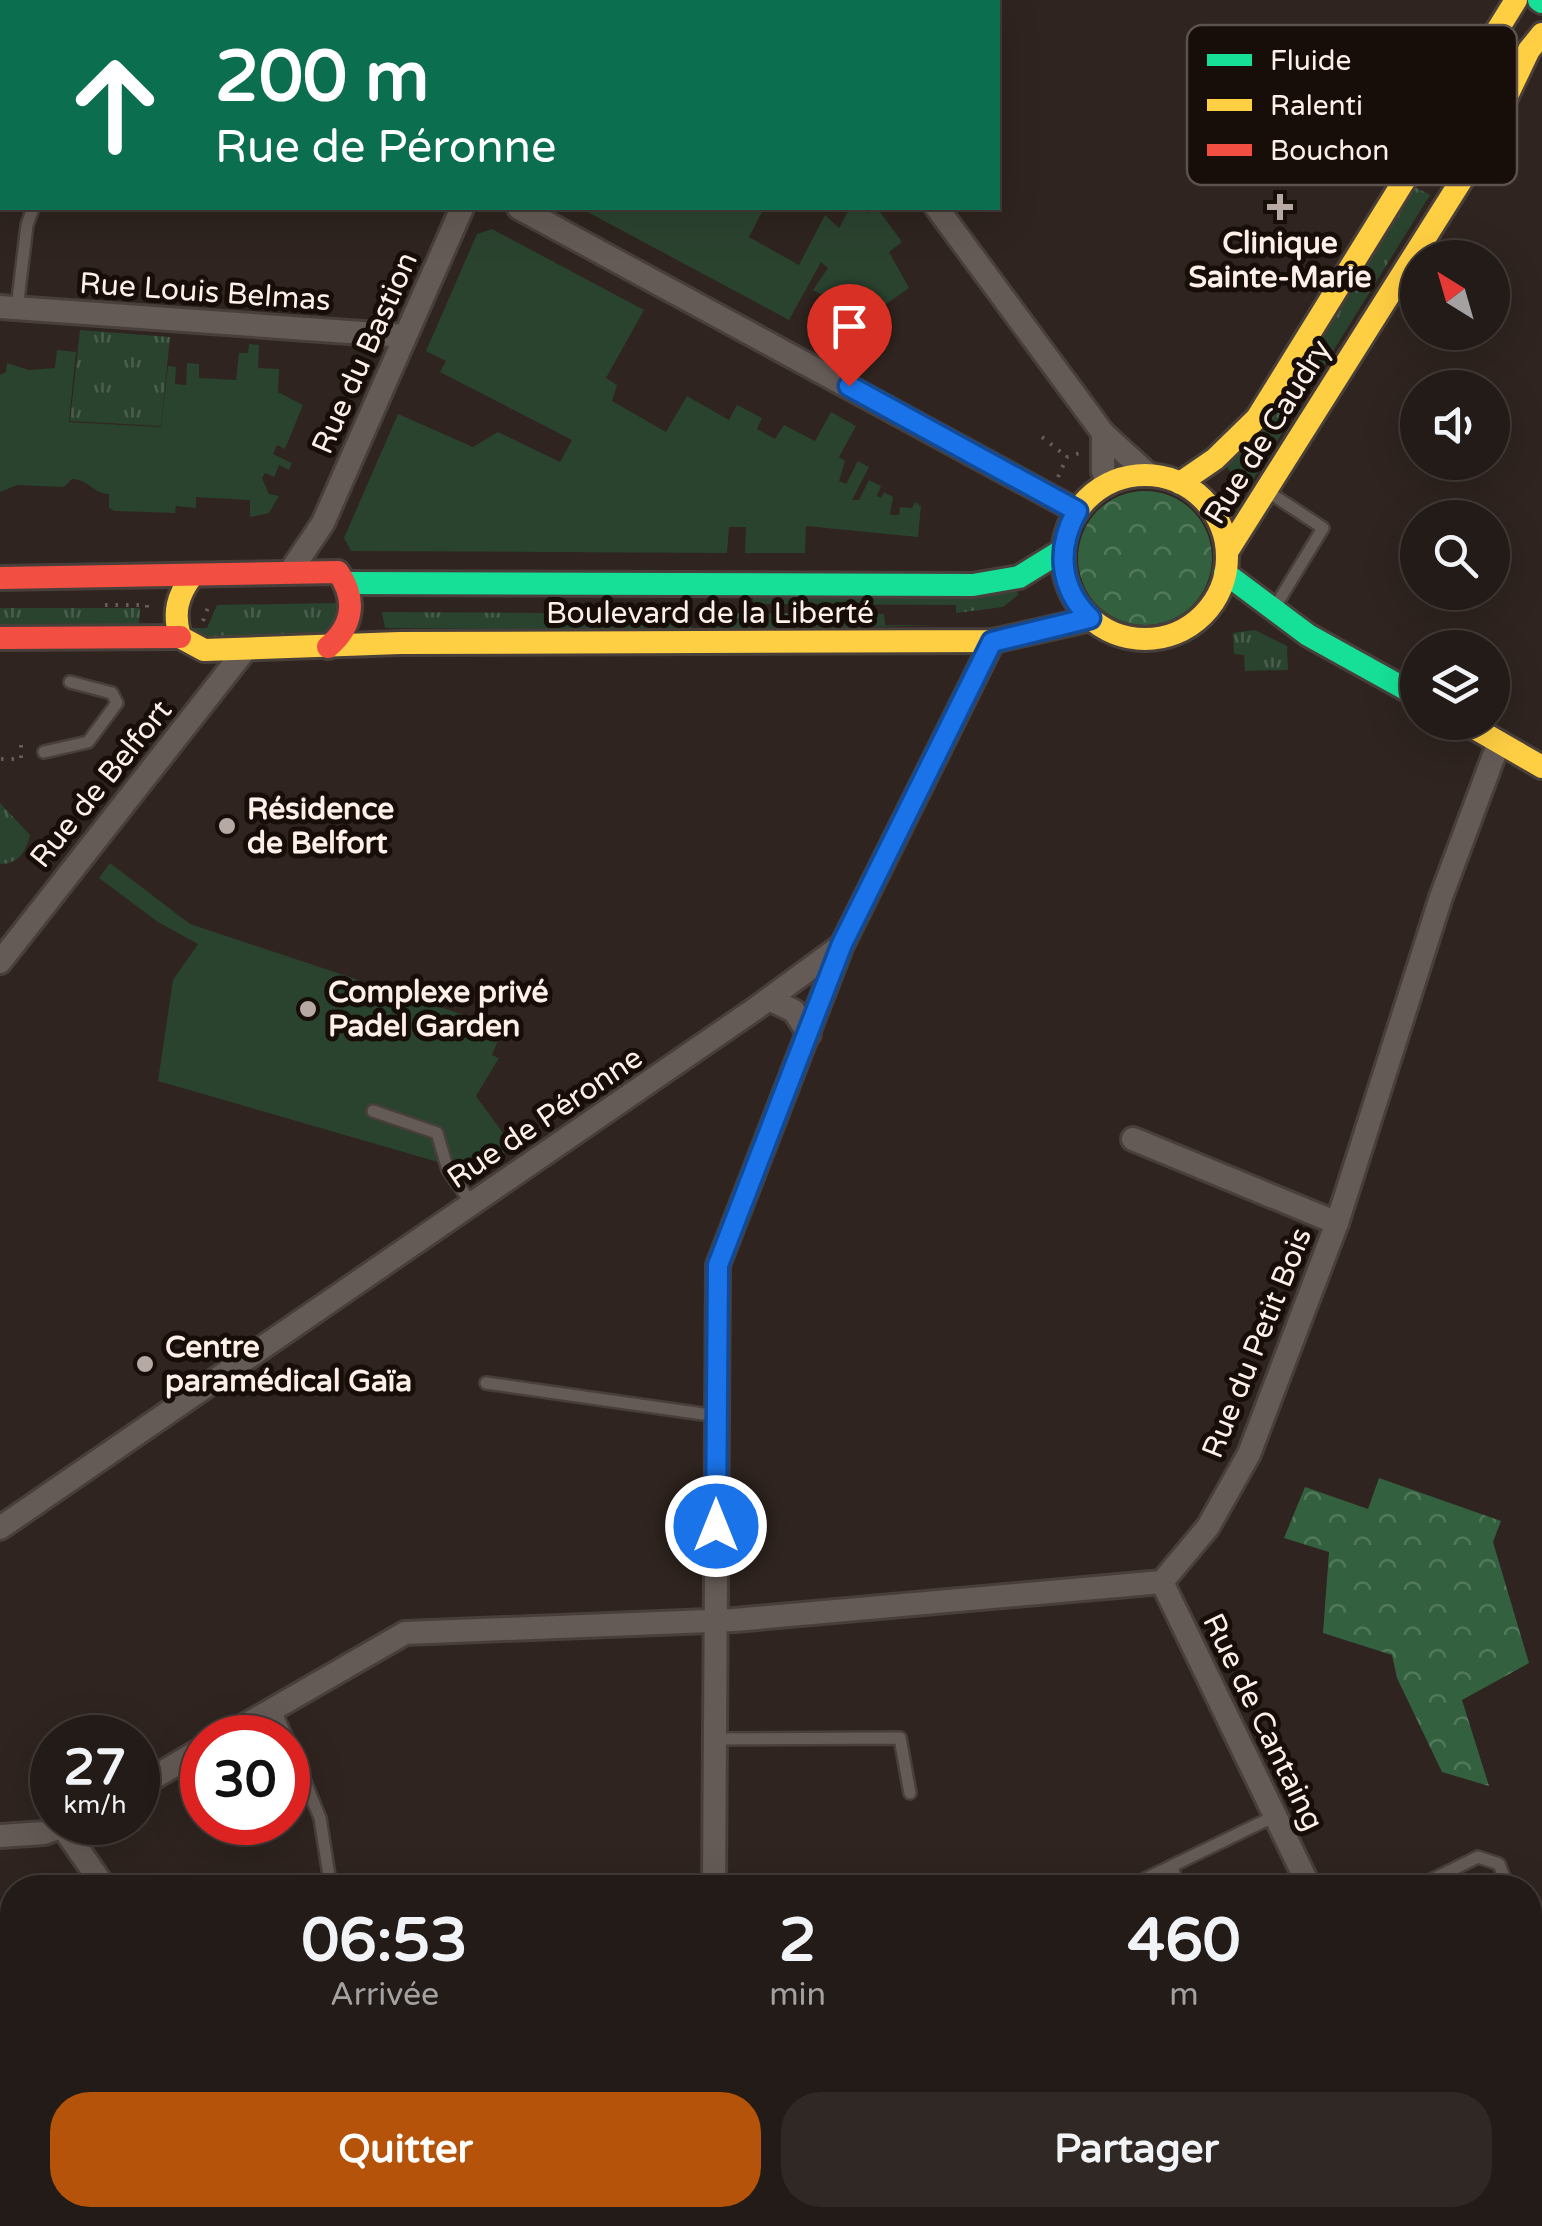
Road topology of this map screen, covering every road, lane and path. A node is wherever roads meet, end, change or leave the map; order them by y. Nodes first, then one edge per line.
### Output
1 (1516, 0) edge
2 (1501, 25) edge
3 (1542, 34) edge
4 (1517, 75) edge
5 (1401, 185) edge
6 (1458, 185) edge
7 (32, 210) edge
8 (461, 210) edge
9 (523, 210) edge
10 (938, 210) edge
11 (9, 308) edge
12 (405, 336) junction
13 (1042, 437) dead end
14 (1103, 439) junction
15 (1068, 457) junction
16 (1149, 476) junction
17 (1180, 483) junction
18 (1108, 484) junction
19 (1266, 491) junction
20 (1050, 496) junction
21 (1077, 511) junction
22 (322, 523) junction
23 (1063, 550) junction
24 (1226, 562) junction
25 (290, 572) junction
26 (192, 576) junction
27 (342, 577) junction
28 (0, 578) edge
29 (210, 601) dead end
30 (95, 605) dead end
31 (1274, 609) junction
32 (1204, 614) junction
33 (1090, 618) junction
34 (147, 621) dead end
35 (183, 629) junction
36 (1308, 634) junction
37 (0, 638) edge
38 (992, 642) junction
39 (328, 647) junction
40 (204, 650) junction
41 (245, 650) junction
42 (70, 682) dead end
43 (1400, 686) edge
44 (213, 692) junction
45 (21, 739) dead end
46 (1496, 740) edge
47 (1499, 742) junction
48 (44, 752) dead end
49 (1, 759) edge
50 (1542, 767) edge
51 (842, 944) junction
52 (0, 962) edge
53 (769, 999) junction
54 (809, 1034) junction
55 (373, 1111) dead end
56 (1133, 1139) dead end
57 (472, 1204) junction
58 (1337, 1223) junction
59 (486, 1383) dead end
60 (716, 1416) junction
61 (1, 1525) edge
62 (1162, 1582) junction
63 (717, 1620) junction
64 (274, 1708) junction
65 (262, 1715) edge
66 (277, 1715) edge
67 (716, 1739) junction
68 (310, 1794) edge
69 (910, 1794) dead end
70 (1275, 1816) junction
71 (30, 1832) edge
72 (0, 1836) edge
73 (80, 1845) edge
74 (1172, 1866) junction
75 (97, 1875) edge
76 (329, 1875) edge
77 (714, 1875) edge
78 (1154, 1875) edge
79 (1174, 1875) edge
80 (1304, 1875) edge
81 (1441, 1875) edge
82 (1504, 1875) edge

1 - 2 main road, Rue de Caudry
3 - 4 main road, Rue de Caudry
5 - 17 main road, Rue de Caudry
6 - 19 main road, Rue de Caudry
7 - 11 lane
8 - 12 street, Rue du Bastion
9 - 20 street
10 - 14 street
11 - 12 street, Rue Louis Belmas
12 - 22 street, Rue du Bastion
13 - 15 path
14 - 15 path
14 - 16 street
14 - 18 street
15 - 20 path
16 - 17 main road
16 - 18 main road
17 - 24 main road
18 - 21 main road
19 - 24 main road, Rue de Caudry
19 - 31 lane
20 - 21 street
21 - 23 main road
22 - 25 street, Rue du Bastion
22 - 27 street
23 - 27 main road, Boulevard de la Liberté
23 - 33 main road
24 - 31 main road
24 - 32 main road
25 - 26 main road, Boulevard de la Liberté
25 - 27 main road, Boulevard de la Liberté
26 - 28 main road, Boulevard de la Liberté
26 - 35 main road
27 - 39 main road
29 - 35 path
30 - 34 path
31 - 36 main road
32 - 33 main road
32 - 36 main road
33 - 38 main road, Boulevard de la Liberté
35 - 37 main road, Boulevard de la Liberté
35 - 40 main road, Boulevard de la Liberté
36 - 43 main road
38 - 39 main road, Boulevard de la Liberté
38 - 51 street, Rue de Péronne
39 - 41 main road, Boulevard de la Liberté
40 - 41 main road, Boulevard de la Liberté
40 - 44 street, Rue de Belfort
41 - 44 street, Rue de Belfort
42 - 48 lane
44 - 52 street, Rue de Belfort
45 - 49 path
46 - 47 main road
47 - 50 main road
47 - 58 street, Rue du Petit Bois
51 - 53 street, Rue de Péronne
51 - 54 street
53 - 54 street
53 - 57 street, Rue de Péronne
54 - 60 street
55 - 57 lane
56 - 58 street
57 - 61 street, Rue de Péronne
58 - 62 street, Rue du Petit Bois
59 - 60 lane
60 - 63 street
62 - 63 street
62 - 70 street, Rue de Cantaing
63 - 64 street
63 - 67 street
64 - 65 street
64 - 66 lane
67 - 69 lane
67 - 77 street
68 - 76 lane
70 - 74 lane
70 - 80 street, Rue de Cantaing
71 - 72 street
73 - 75 street
74 - 78 lane
74 - 79 lane
81 - 82 lane

